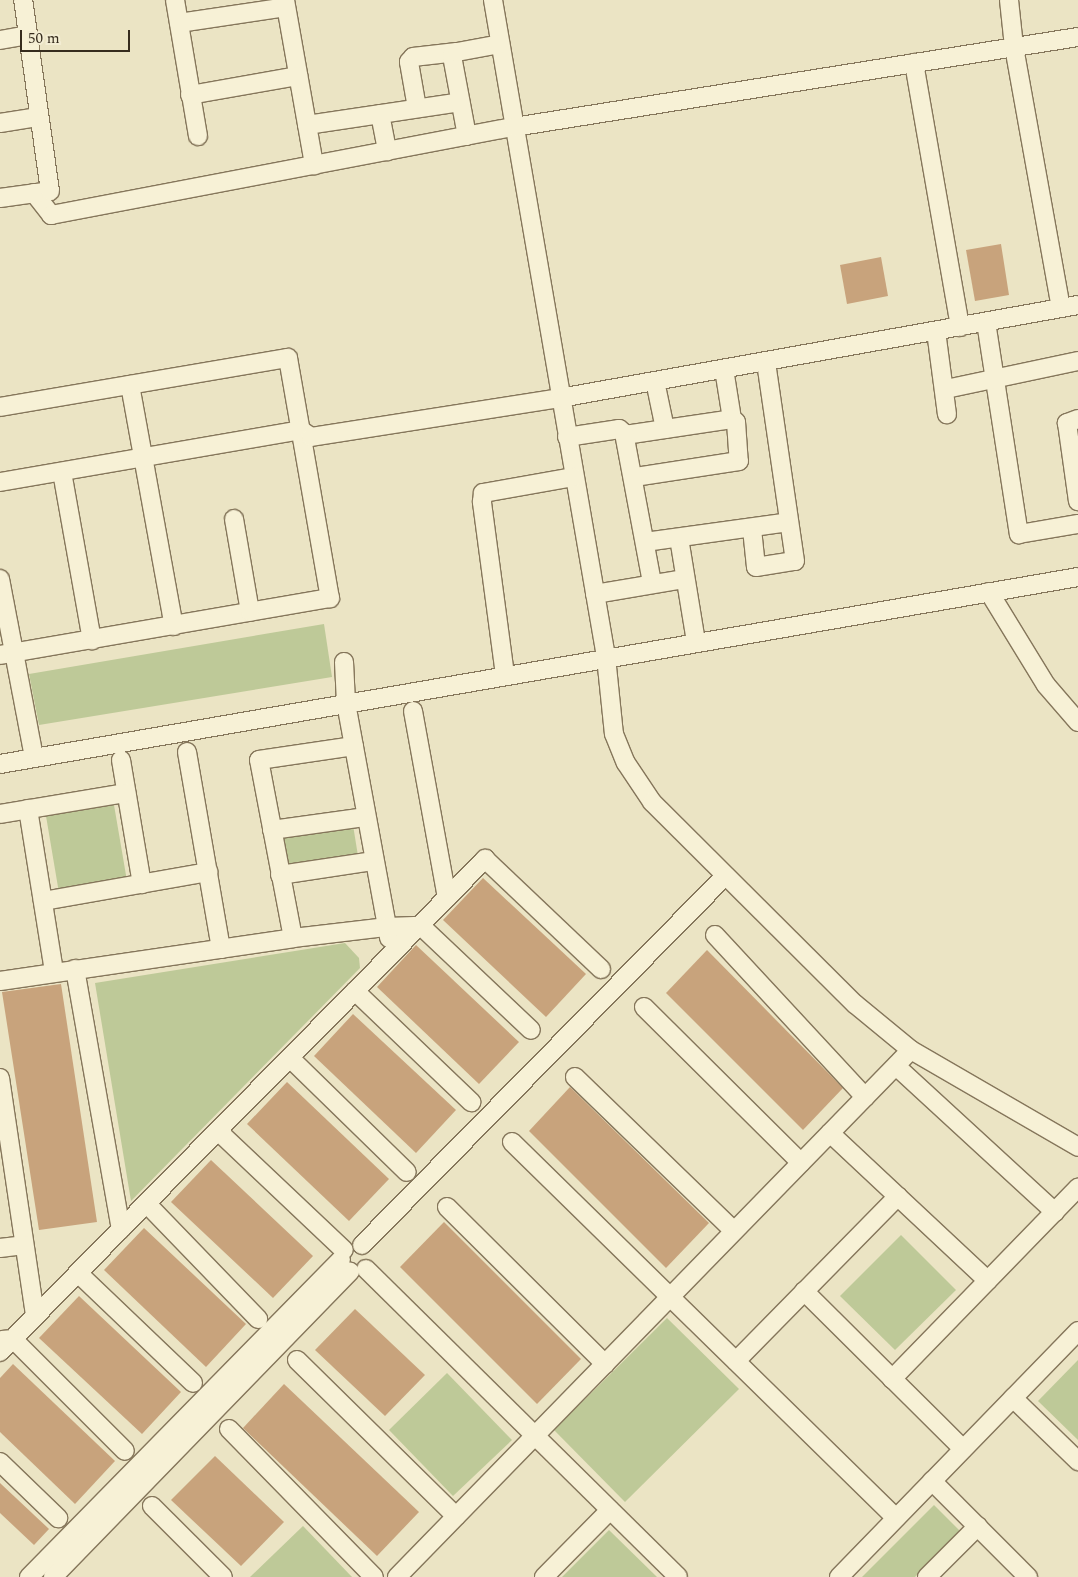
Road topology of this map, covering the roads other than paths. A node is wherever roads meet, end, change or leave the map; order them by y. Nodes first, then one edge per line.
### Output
1 (24, 0) edge
2 (175, 0) edge
3 (1009, 0) edge
4 (498, 1) edge
5 (286, 3) edge
6 (219, 8) edge
7 (179, 23) junction
8 (28, 36) junction
9 (1078, 37) edge
10 (0, 40) edge
11 (500, 44) junction
12 (1014, 47) junction
13 (458, 52) junction
14 (914, 63) junction
15 (298, 76) junction
16 (190, 95) junction
17 (460, 102) junction
18 (417, 108) junction
19 (380, 114) junction
20 (39, 117) junction
21 (0, 123) edge
22 (307, 125) junction
23 (514, 127) junction
24 (198, 136) dead end
25 (467, 136) junction
26 (387, 151) junction
27 (314, 165) junction
28 (34, 193) junction
29 (0, 198) edge
30 (1070, 307) edge
31 (986, 322) junction
32 (960, 326) junction
33 (936, 331) junction
34 (766, 361) junction
35 (1078, 361) edge
36 (724, 369) junction
37 (995, 378) junction
38 (655, 381) junction
39 (130, 385) junction
40 (946, 389) junction
41 (560, 398) junction
42 (0, 407) edge
43 (947, 414) dead end
44 (732, 418) junction
45 (1078, 420) edge
46 (665, 429) junction
47 (301, 430) junction
48 (625, 435) junction
49 (566, 437) junction
50 (144, 458) junction
51 (62, 472) junction
52 (574, 477) junction
53 (634, 477) junction
54 (0, 482) edge
55 (1078, 501) edge
56 (234, 518) dead end
57 (789, 522) junction
58 (1078, 524) edge
59 (752, 529) junction
60 (679, 538) junction
61 (645, 542) junction
62 (1078, 577) edge
63 (0, 579) edge
64 (685, 579) junction
65 (652, 583) junction
66 (989, 592) junction
67 (595, 594) junction
68 (250, 612) junction
69 (174, 626) junction
70 (92, 640) junction
71 (696, 642) junction
72 (7, 654) edge
73 (606, 657) junction
74 (344, 662) dead end
75 (505, 675) junction
76 (346, 703) junction
77 (413, 711) dead end
78 (1078, 722) edge
79 (354, 746) junction
80 (187, 752) dead end
81 (34, 758) junction
82 (121, 760) dead end
83 (0, 764) edge
84 (126, 793) junction
85 (28, 809) junction
86 (0, 814) edge
87 (366, 817) junction
88 (272, 830) junction
89 (374, 861) junction
90 (208, 872) junction
91 (280, 874) junction
92 (724, 877) junction
93 (142, 884) junction
94 (447, 898) junction
95 (43, 901) junction
96 (421, 926) junction
97 (387, 927) junction
98 (715, 935) dead end
99 (293, 938) junction
100 (221, 949) junction
101 (392, 953) junction
102 (75, 968) junction
103 (601, 969) dead end
104 (54, 972) junction
105 (0, 981) edge
106 (355, 991) junction
107 (644, 1008) dead end
108 (531, 1030) dead end
109 (911, 1050) junction
110 (290, 1058) junction
111 (896, 1066) junction
112 (575, 1077) dead end
113 (0, 1078) edge
114 (865, 1097) junction
115 (471, 1102) dead end
116 (218, 1131) junction
117 (830, 1133) junction
118 (512, 1142) dead end
119 (1078, 1147) edge
120 (5, 1150) edge
121 (801, 1163) junction
122 (408, 1172) dead end
123 (1078, 1188) edge
124 (898, 1196) junction
125 (147, 1204) junction
126 (447, 1207) dead end
127 (1054, 1212) junction
128 (121, 1229) junction
129 (734, 1231) junction
130 (362, 1244) junction
131 (24, 1245) junction
132 (0, 1248) edge
133 (350, 1262) junction
134 (78, 1273) junction
135 (988, 1281) junction
136 (804, 1292) junction
137 (669, 1298) junction
138 (35, 1316) junction
139 (258, 1318) dead end
140 (1078, 1331) edge
141 (7, 1340) edge
142 (0, 1352) edge
143 (297, 1360) dead end
144 (736, 1362) junction
145 (605, 1364) junction
146 (892, 1379) junction
147 (193, 1383) dead end
148 (1013, 1398) junction
149 (228, 1429) dead end
150 (535, 1436) junction
151 (963, 1449) junction
152 (124, 1451) dead end
153 (1078, 1461) edge
154 (0, 1462) edge
155 (932, 1481) junction
156 (152, 1506) dead end
157 (610, 1510) junction
158 (456, 1516) junction
159 (58, 1518) dead end
160 (896, 1518) junction
161 (978, 1526) junction
162 (29, 1577) edge
163 (53, 1577) edge
164 (223, 1577) edge
165 (374, 1577) edge
166 (397, 1577) edge
167 (544, 1577) edge
168 (678, 1577) edge
169 (839, 1577) edge
170 (927, 1577) edge
171 (1028, 1577) edge

1 - 8 street
2 - 7 street
3 - 12 street
4 - 11 street
5 - 6 street
5 - 15 street
6 - 7 street
7 - 16 street
8 - 10 street
8 - 20 street
9 - 12 street
11 - 13 street
11 - 23 street
12 - 14 street
12 - 30 street
13 - 17 street
13 - 18 street
14 - 23 street
14 - 32 street
15 - 16 street
15 - 22 street
16 - 24 street
17 - 18 street
17 - 25 street
18 - 19 street
19 - 22 street
19 - 26 street
20 - 21 street
20 - 28 street
22 - 27 street
23 - 25 street
23 - 41 street
25 - 26 street
26 - 27 street
27 - 28 street
28 - 29 street
30 - 31 street
31 - 32 street
31 - 37 street
32 - 33 street
33 - 34 street
33 - 40 street
34 - 36 street
34 - 57 street
35 - 37 street
36 - 38 street
36 - 44 street
37 - 40 street
37 - 58 street
38 - 41 street
38 - 46 street
39 - 42 street
39 - 47 street
39 - 50 street
40 - 43 street
41 - 47 street
41 - 49 street
44 - 46 street
44 - 53 street
45 - 55 street
46 - 48 street
47 - 50 street
47 - 68 street
48 - 49 street
48 - 53 street
49 - 52 street
50 - 51 street
50 - 69 street
51 - 54 street
51 - 70 street
52 - 67 street
52 - 75 street
53 - 61 street
56 - 68 street
57 - 59 street
57 - 59 street
59 - 60 street
60 - 61 street
60 - 64 street
61 - 65 street
62 - 66 street
63 - 72 street
64 - 65 street
64 - 71 street
65 - 67 street
66 - 71 street
66 - 78 street
67 - 73 street
68 - 69 street
69 - 70 street
70 - 72 street
71 - 73 street
72 - 81 street
73 - 75 street
73 - 92 street
74 - 76 street
75 - 76 street
76 - 79 street
76 - 81 street
77 - 94 street
79 - 87 street
79 - 88 street
80 - 90 street
81 - 83 street
82 - 84 street
84 - 85 street
84 - 93 street
85 - 86 street
85 - 95 street
87 - 88 street
87 - 89 street
88 - 91 street
89 - 91 street
89 - 97 street
90 - 93 street
90 - 100 street
91 - 99 street
92 - 109 street
92 - 130 street
93 - 95 street
94 - 96 street
94 - 103 street
95 - 104 street
96 - 97 street
96 - 101 street
96 - 108 street
97 - 99 street
97 - 101 street
98 - 114 street
99 - 100 street
100 - 102 street
101 - 106 street
102 - 104 street
102 - 128 street
104 - 105 street
106 - 110 street
106 - 115 street
107 - 121 street
109 - 111 street
109 - 119 street
110 - 116 street
110 - 122 street
111 - 114 street
111 - 127 street
112 - 129 street
113 - 120 street
114 - 117 street
116 - 125 street
116 - 133 street
117 - 121 street
117 - 124 street
118 - 137 street
120 - 131 street
121 - 129 street
123 - 127 street
124 - 135 street
124 - 136 street
125 - 128 street
125 - 139 street
126 - 145 street
127 - 135 street
128 - 134 street
129 - 137 street
130 - 133 street
130 - 133 street
131 - 132 street
131 - 138 street
133 - 150 street
133 - 162 street
133 - 163 street
134 - 138 street
134 - 147 street
135 - 146 street
136 - 144 street
136 - 146 street
137 - 144 street
137 - 145 street
138 - 141 street
140 - 148 street
141 - 142 street
141 - 152 street
143 - 158 street
144 - 160 street
145 - 150 street
146 - 151 street
148 - 151 street
148 - 153 street
149 - 165 street
150 - 157 street
150 - 158 street
151 - 155 street
154 - 159 street
155 - 160 street
155 - 161 street
156 - 164 street
157 - 167 street
157 - 168 street
158 - 166 street
160 - 169 street
161 - 170 street
161 - 171 street

